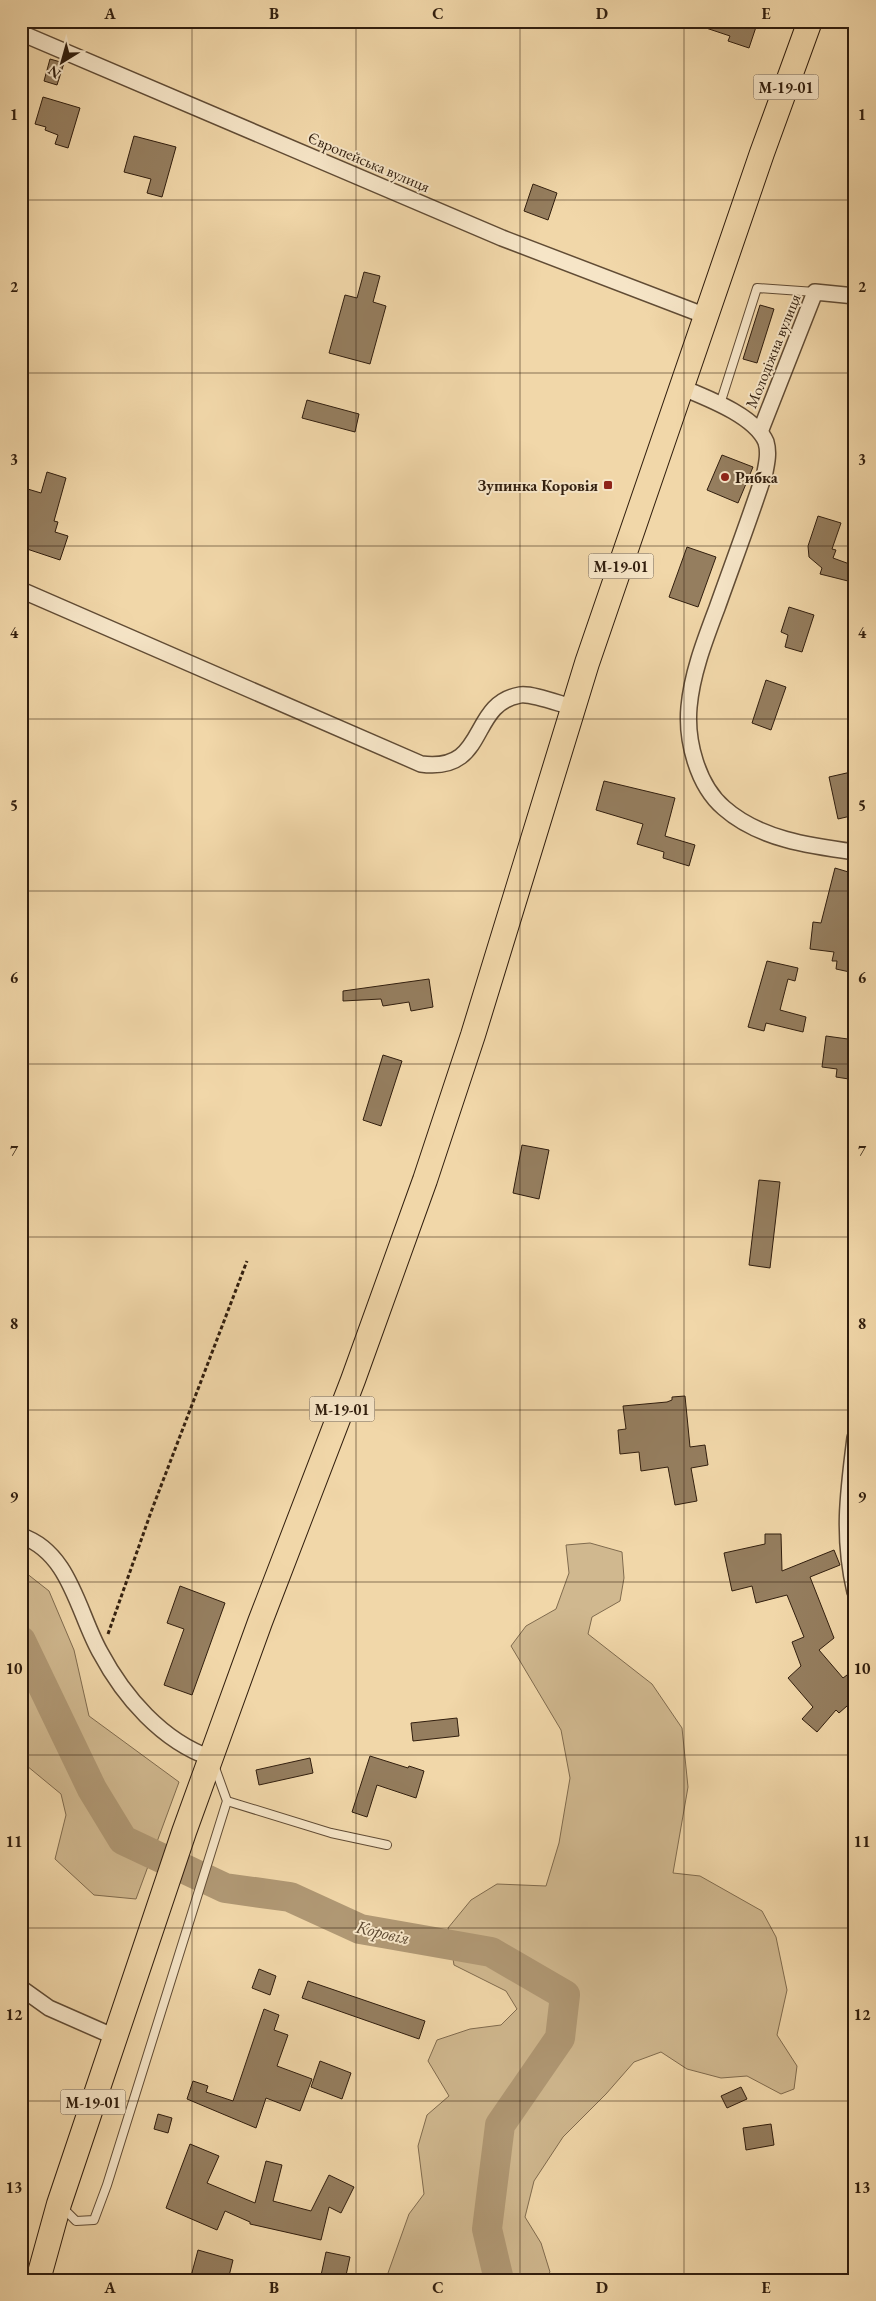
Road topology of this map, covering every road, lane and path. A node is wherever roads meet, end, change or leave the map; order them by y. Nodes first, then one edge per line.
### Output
1 (810, 21) edge
2 (21, 33) edge
3 (816, 292) junction
4 (855, 296) edge
5 (706, 316) junction
6 (683, 388) junction
7 (720, 404) junction
8 (760, 432) junction
9 (21, 590) edge
10 (572, 707) junction
11 (855, 852) edge
12 (247, 1261) dead end
13 (855, 1438) edge
14 (850, 1514) edge
15 (21, 1536) edge
16 (855, 1592) edge
17 (101, 1654) junction
18 (211, 1758) junction
19 (227, 1801) junction
20 (387, 1845) dead end
21 (21, 1988) edge
22 (115, 2037) junction
23 (59, 2204) junction
24 (38, 2280) edge

1 - 5 main road, М-19-01
2 - 5 street, Європейська вулиця
3 - 4 street, Молодіжна вулиця
3 - 7 lane
3 - 8 street, Молодіжна вулиця
5 - 6 main road, М-19-01
6 - 7 street
6 - 10 main road, М-19-01
7 - 8 street
8 - 11 street
9 - 10 street
10 - 18 main road, М-19-01
12 - 17 path
13 - 14 street
14 - 16 street
15 - 17 street
17 - 18 street
18 - 19 lane
18 - 22 main road, М-19-01
19 - 20 lane
19 - 23 lane
21 - 22 street
22 - 23 main road, М-19-01
23 - 24 main road, М-19-01

